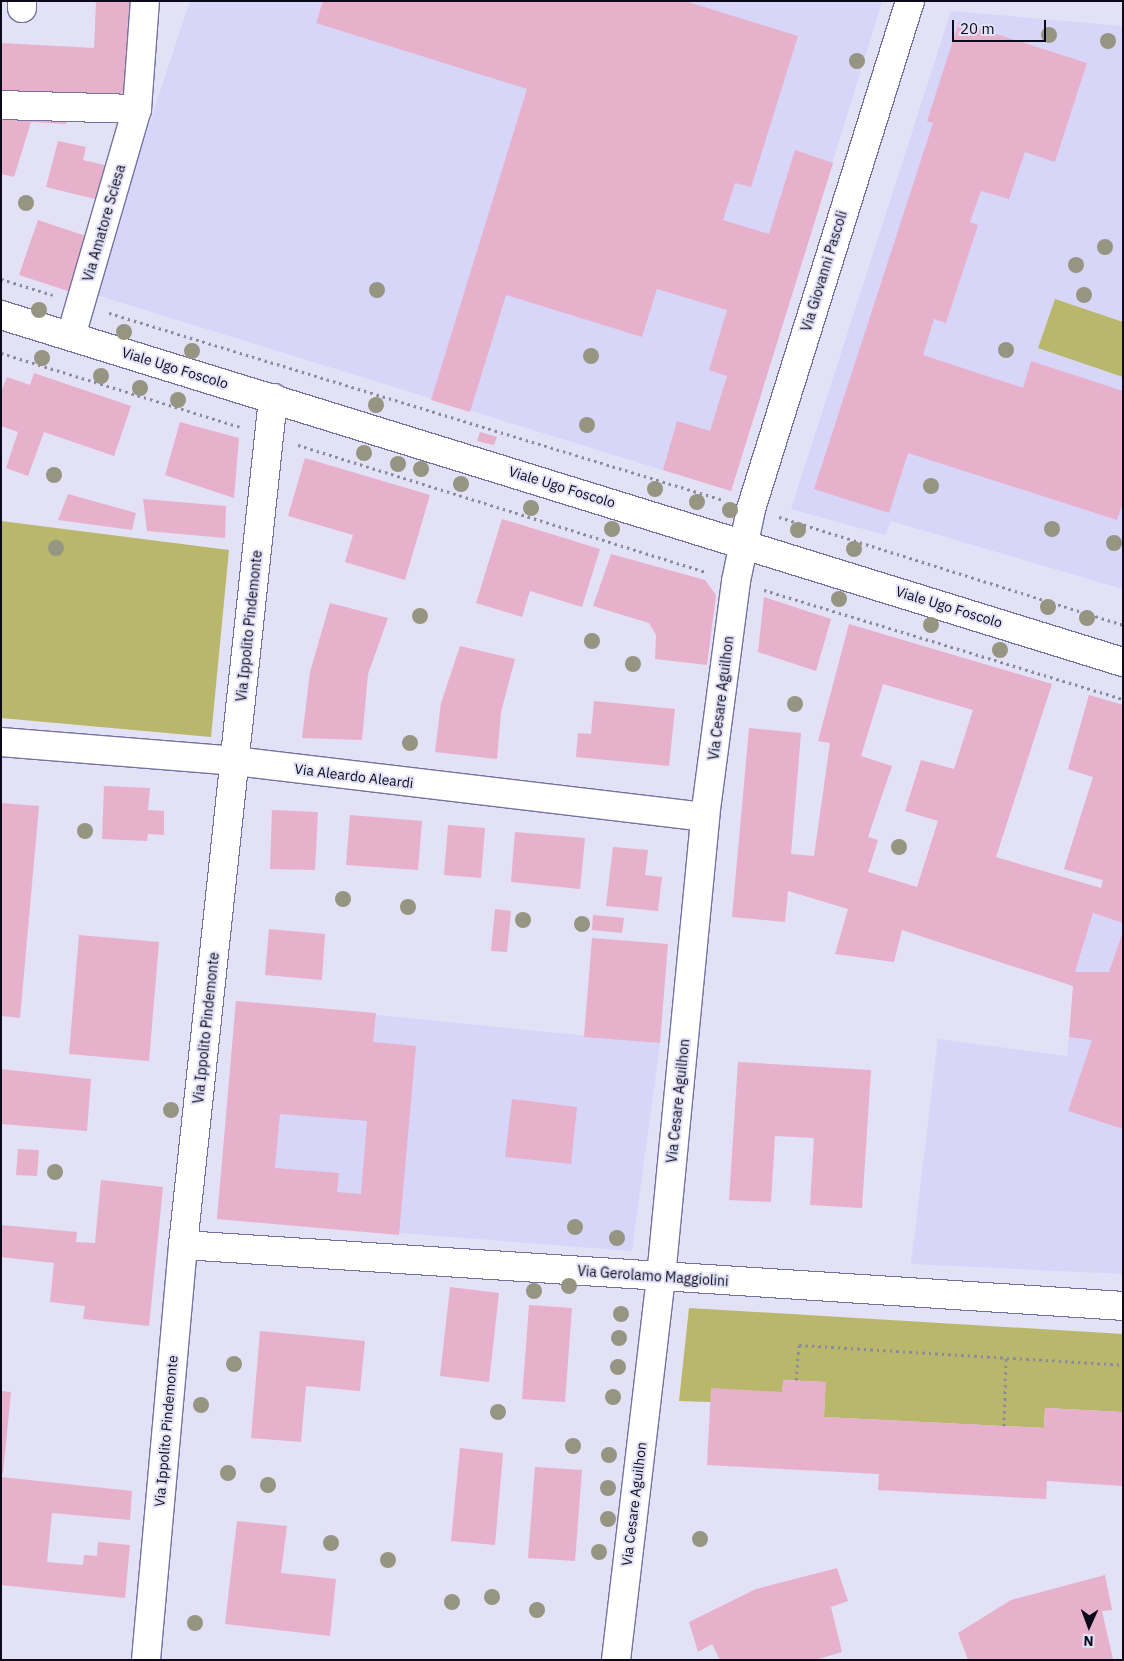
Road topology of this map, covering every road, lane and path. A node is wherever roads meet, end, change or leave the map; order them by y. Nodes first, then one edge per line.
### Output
1 (145, 1) edge
2 (910, 1) edge
3 (1, 105) edge
4 (137, 109) junction
5 (1, 279) edge
6 (81, 304) junction
7 (1, 315) edge
8 (71, 336) junction
9 (1, 353) edge
10 (273, 398) junction
11 (269, 436) junction
12 (751, 509) junction
13 (743, 543) junction
14 (736, 581) junction
15 (1123, 625) edge
16 (1123, 662) edge
17 (1123, 699) edge
18 (1, 742) edge
19 (235, 761) junction
20 (705, 817) junction
21 (183, 1245) junction
22 (661, 1277) junction
23 (1123, 1306) edge
24 (1006, 1358) junction
25 (1123, 1365) edge
26 (796, 1380) dead end
27 (1004, 1426) dead end
28 (146, 1660) edge
29 (616, 1660) edge

1 - 4 street, Via Amatore Sciesa
2 - 12 street, Via Giovanni Pascoli
3 - 4 street
4 - 6 street, Via Amatore Sciesa
5 - 6 path
6 - 8 street, Via Amatore Sciesa
6 - 12 path
7 - 8 street, Viale Ugo Foscolo
8 - 10 street, Viale Ugo Foscolo
9 - 11 path
10 - 11 street, Via Ippolito Pindemonte
10 - 13 street, Viale Ugo Foscolo
11 - 14 path
11 - 19 street, Via Ippolito Pindemonte
12 - 13 street, Via Giovanni Pascoli
12 - 15 path
13 - 14 street, Via Cesare Aguilhon
13 - 16 street, Viale Ugo Foscolo
14 - 17 path
14 - 20 street, Via Cesare Aguilhon
18 - 19 street, Via Aleardo Aleardi
19 - 20 street, Via Aleardo Aleardi
19 - 21 street, Via Ippolito Pindemonte
20 - 22 street, Via Cesare Aguilhon
21 - 22 street, Via Gerolamo Maggiolini
21 - 28 street, Via Ippolito Pindemonte
22 - 23 street, Via Gerolamo Maggiolini
22 - 29 street, Via Cesare Aguilhon
24 - 25 path
24 - 26 path
24 - 27 path

